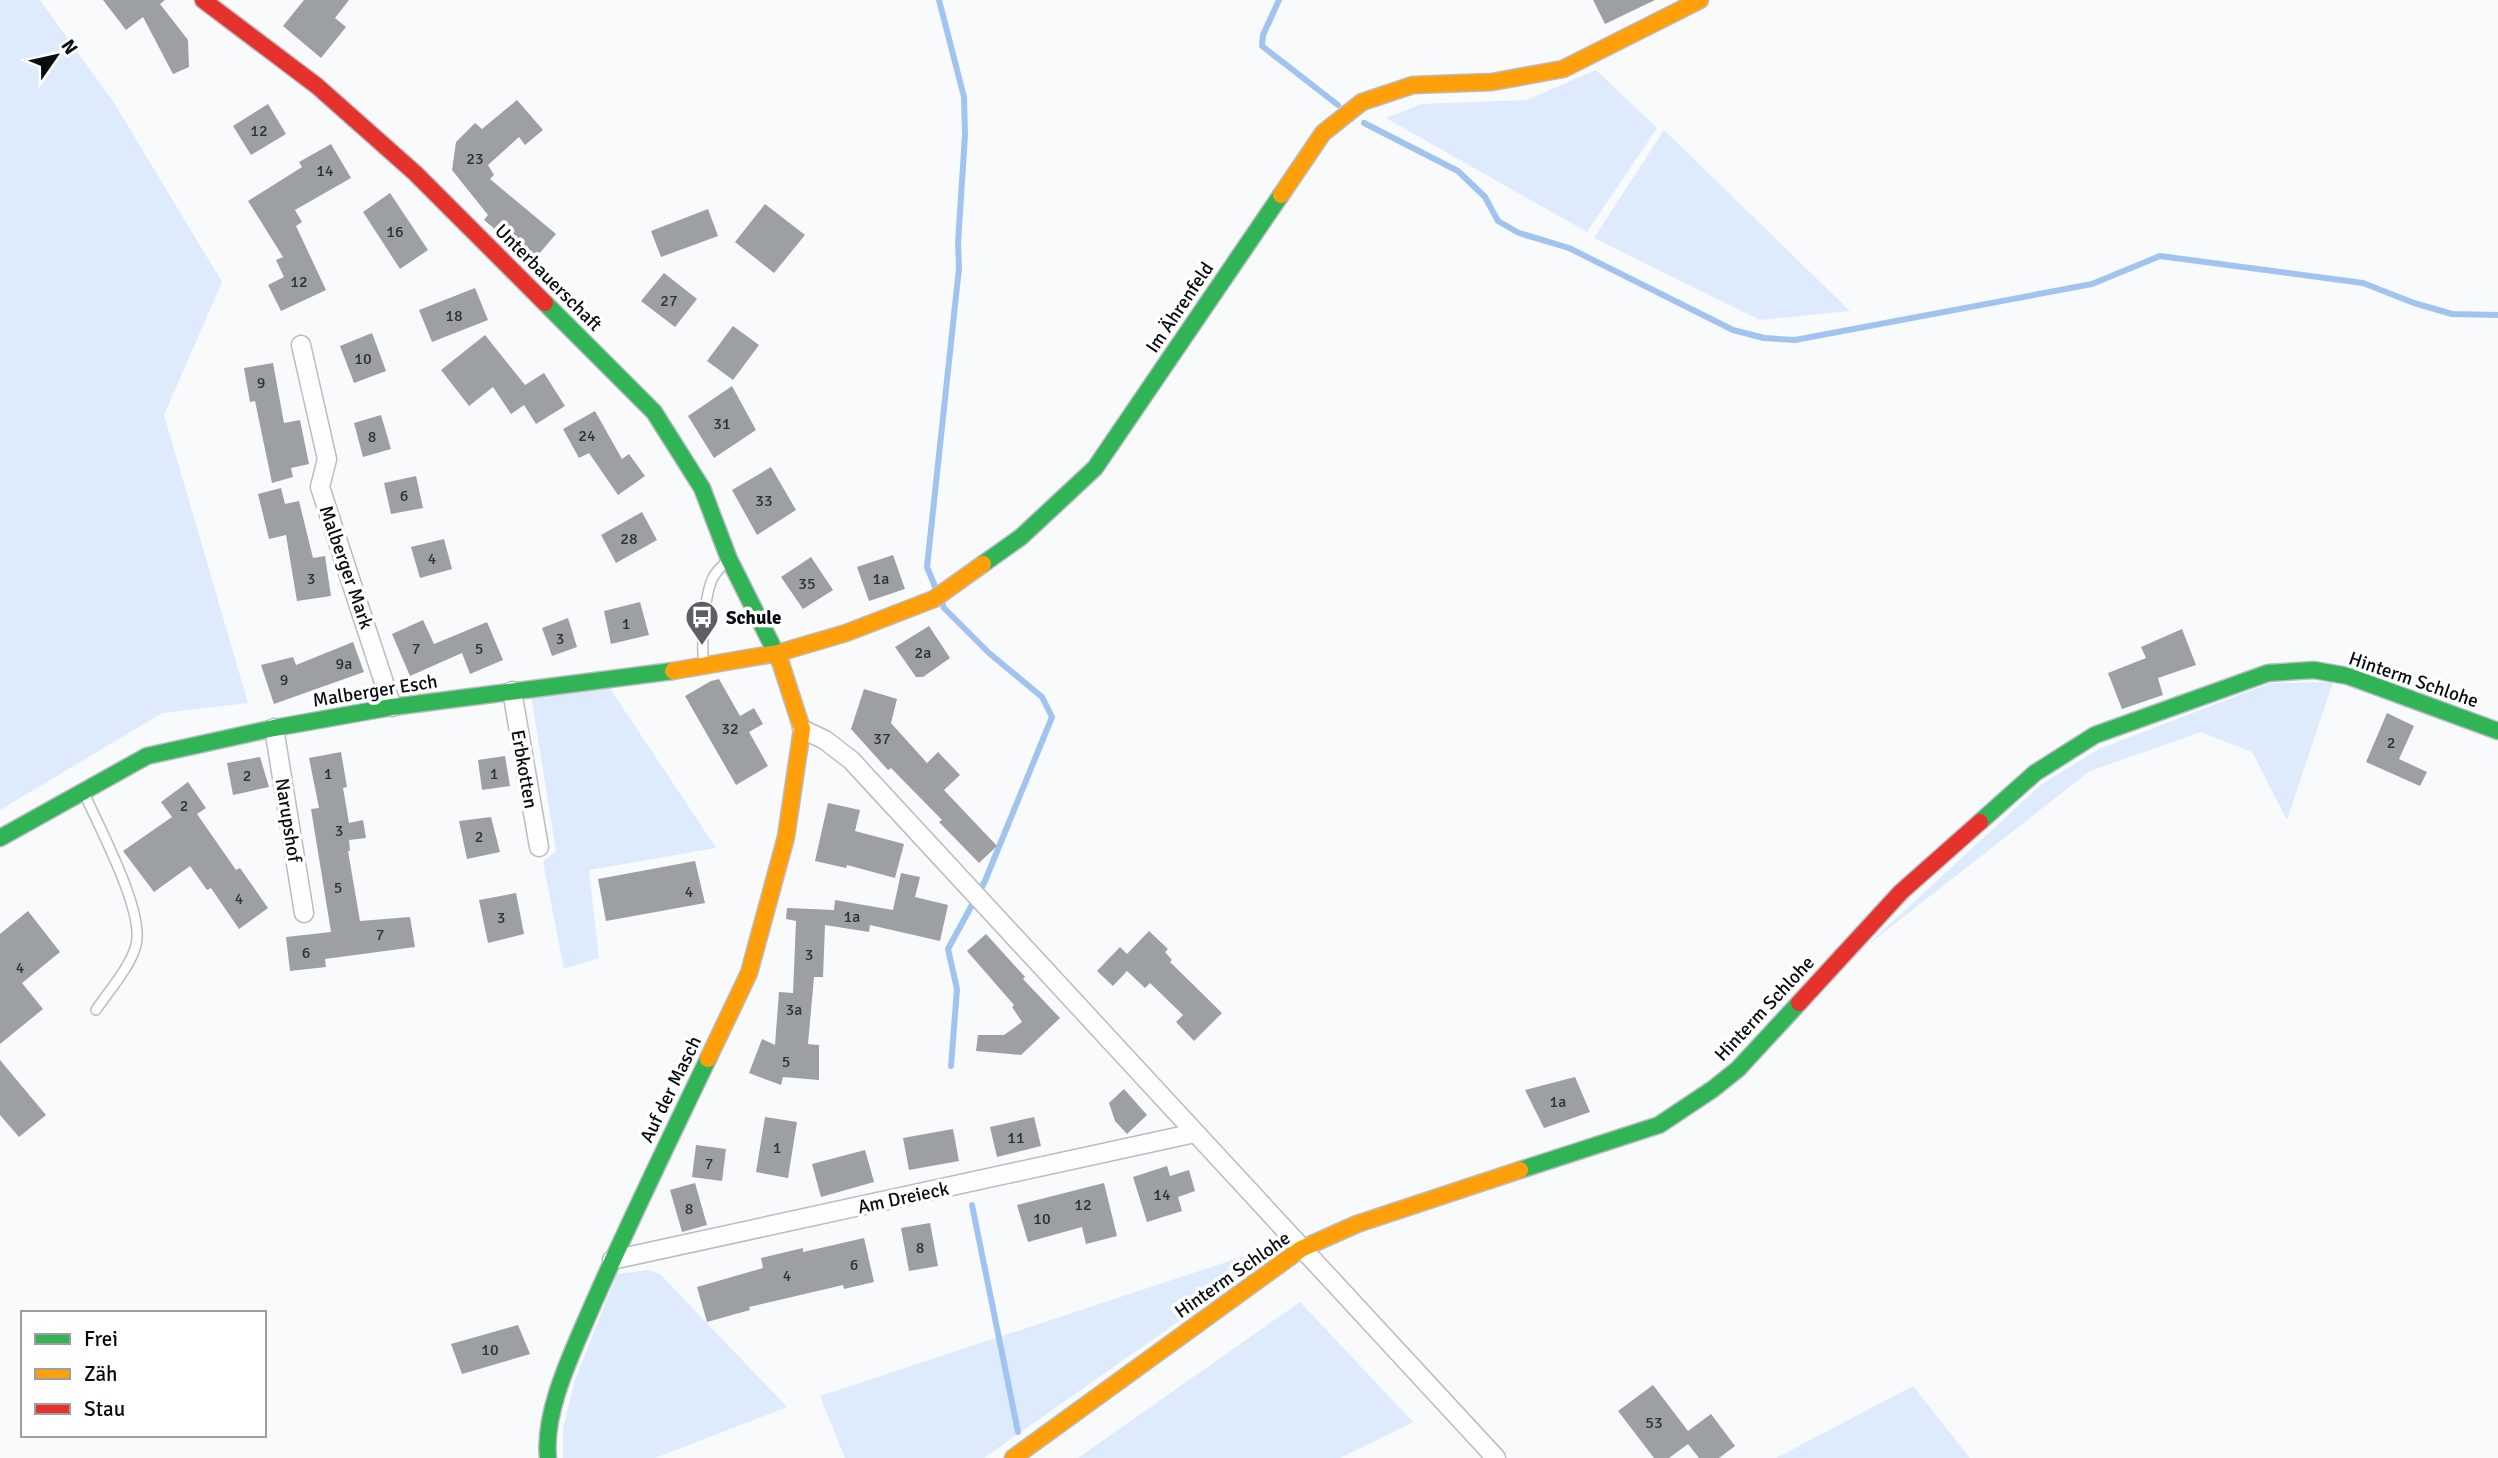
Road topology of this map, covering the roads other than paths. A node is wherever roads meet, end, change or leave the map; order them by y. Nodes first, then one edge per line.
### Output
1 (203, 0) edge
2 (1700, 0) edge
3 (301, 345) dead end
4 (729, 559) junction
5 (778, 653) junction
6 (704, 667) junction
7 (512, 691) junction
8 (393, 707) junction
9 (274, 728) junction
10 (802, 729) junction
11 (2498, 731) edge
12 (83, 792) junction
13 (0, 838) edge
14 (539, 847) dead end
15 (304, 913) dead end
16 (96, 1010) dead end
17 (1195, 1133) junction
18 (1301, 1249) junction
19 (612, 1260) junction
20 (548, 1458) edge
21 (1013, 1458) edge
22 (1496, 1458) edge

1 - 4 street, Unterbauerschaft
2 - 5 street, Im Ährenfeld
3 - 8 street, Malberger Mark
4 - 5 street, Unterbauerschaft
4 - 6 lane
5 - 6 street, Malberger Esch
5 - 10 street
6 - 7 street, Malberger Esch
7 - 8 street, Malberger Esch
7 - 14 street, Erbkotten
8 - 9 street, Malberger Esch
9 - 12 street, Malberger Esch
9 - 15 street, Narupshof
10 - 17 street
10 - 19 street, Auf der Masch
11 - 18 street, Hinterm Schlohe
12 - 13 street, Malberger Esch
12 - 16 lane
17 - 18 street
17 - 19 street, Am Dreieck
18 - 21 street, Hinterm Schlohe
18 - 22 street
19 - 20 street, Auf der Masch

